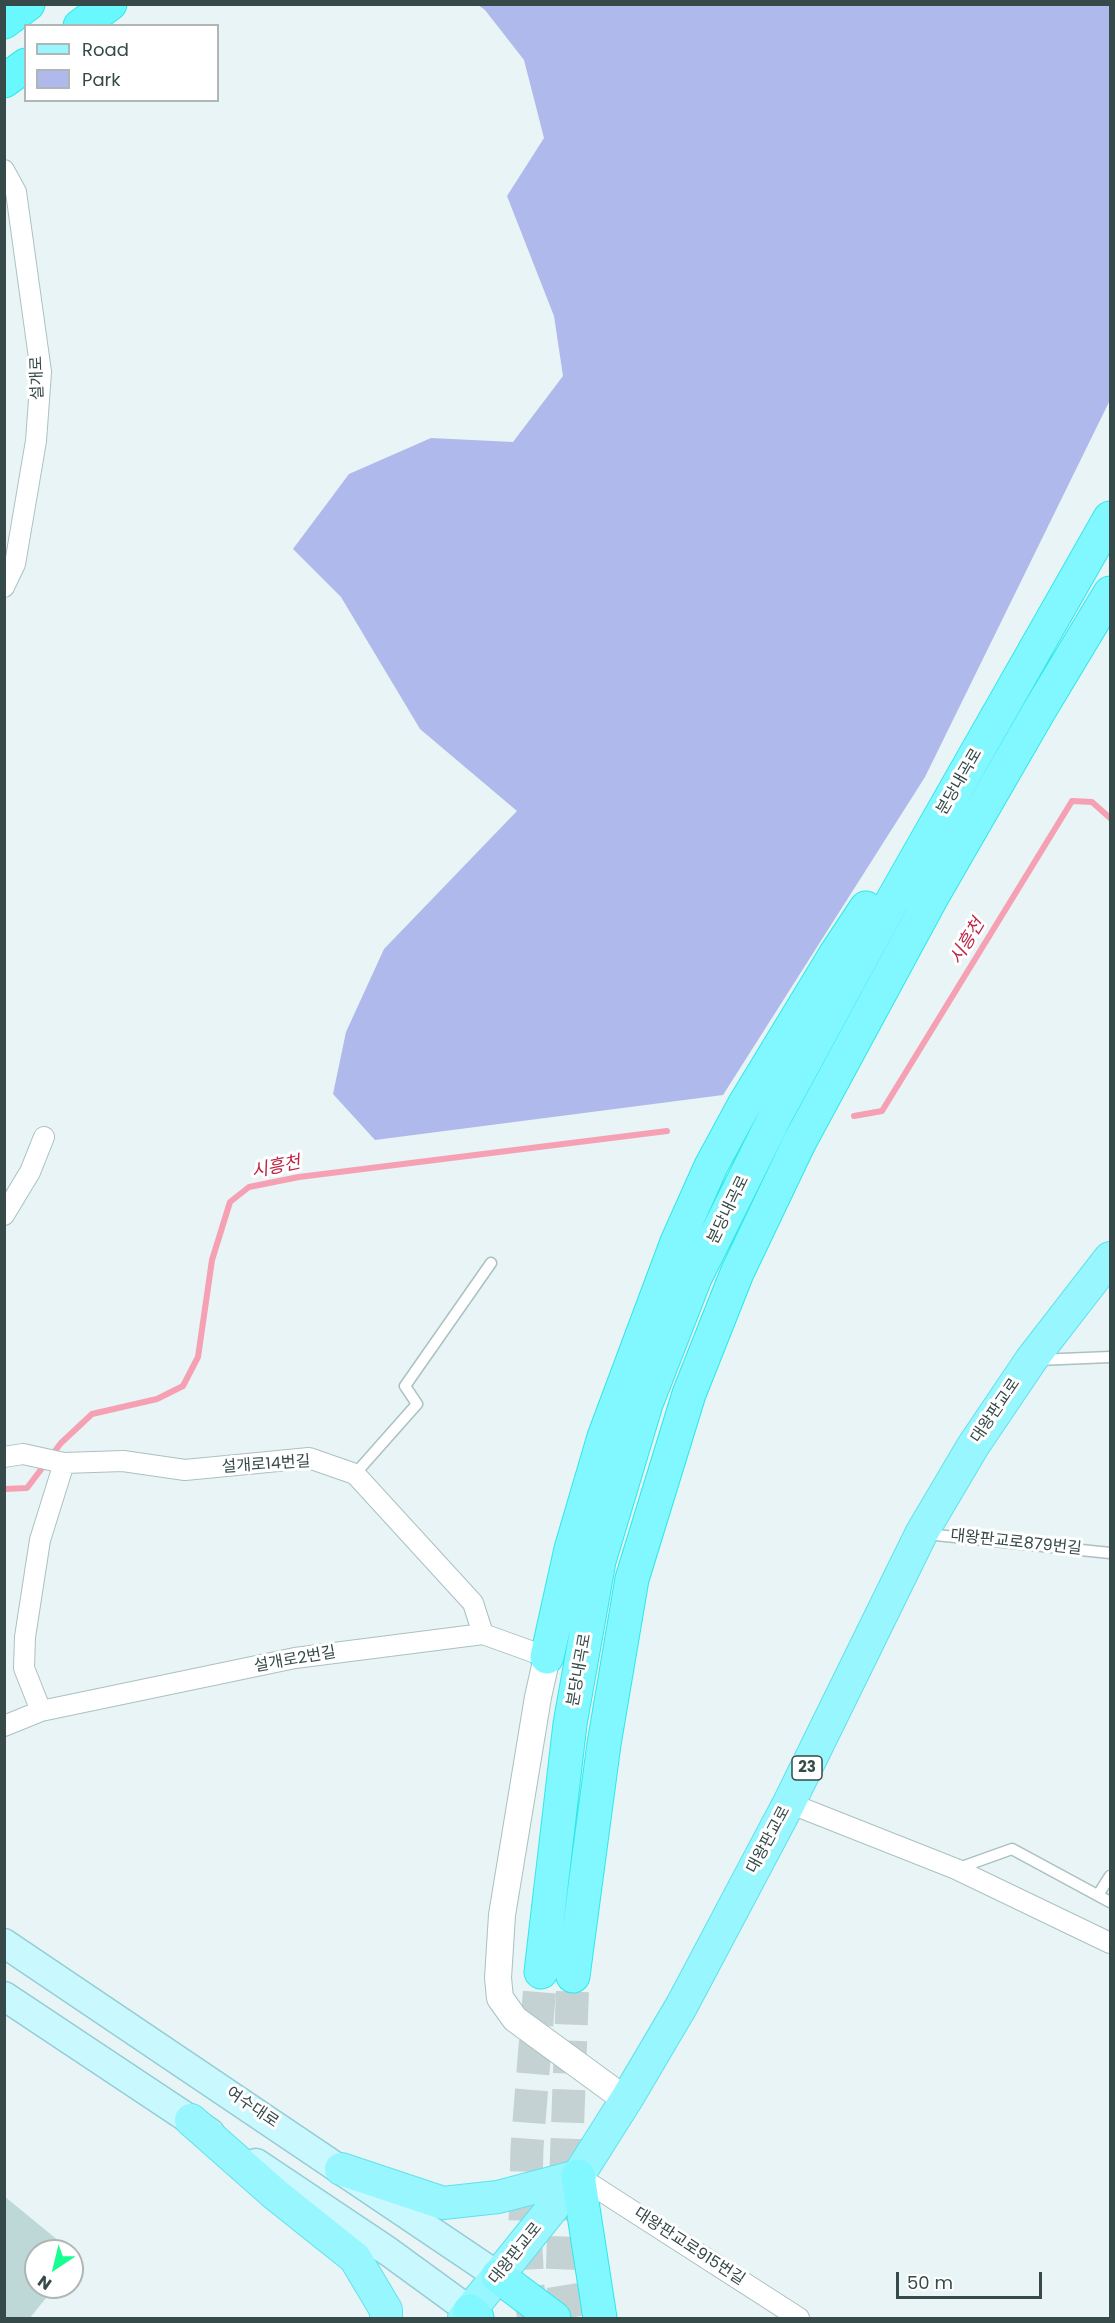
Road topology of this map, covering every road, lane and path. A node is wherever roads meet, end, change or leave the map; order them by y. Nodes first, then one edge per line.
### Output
1 (28, 4) edge
2 (110, 4) edge
3 (4, 22) edge
4 (83, 24) edge
5 (24, 66) edge
6 (4, 81) edge
7 (4, 170) edge
8 (1110, 518) edge
9 (12, 534) edge
10 (4, 587) edge
11 (1110, 593) edge
12 (916, 859) junction
13 (44, 1137) dead end
14 (4, 1215) edge
15 (1110, 1258) edge
16 (491, 1263) dead end
17 (1110, 1357) edge
18 (1031, 1360) junction
19 (4, 1457) edge
20 (63, 1463) junction
21 (355, 1474) junction
22 (921, 1534) junction
23 (1110, 1553) edge
24 (483, 1634) junction
25 (547, 1657) junction
26 (41, 1712) junction
27 (4, 1726) edge
28 (789, 1803) junction
29 (956, 1869) junction
30 (1110, 1876) edge
31 (1098, 1895) junction
32 (1110, 1902) edge
33 (1110, 1942) edge
34 (4, 1943) edge
35 (541, 1972) tunnel mouth
36 (573, 1976) tunnel mouth
37 (4, 1996) edge
38 (626, 2100) junction
39 (191, 2120) junction
40 (341, 2169) junction
41 (578, 2176) junction
42 (498, 2276) junction
43 (470, 2316) edge
44 (386, 2319) edge
45 (554, 2319) edge
46 (600, 2319) edge
47 (799, 2319) edge

1 - 3 highway
2 - 4 highway
5 - 6 highway
7 - 9 street, 설개로
8 - 12 highway, 분당내곡로
9 - 10 street, 설개로
11 - 36 highway, 분당내곡로
12 - 25 highway
12 - 35 highway, 분당내곡로
13 - 14 street
15 - 18 main road, 대왕판교로 / 23
16 - 21 lane
17 - 18 lane
18 - 22 main road, 대왕판교로 / 23
19 - 20 street, 설개로14번길
20 - 21 street, 설개로14번길
20 - 26 street
21 - 24 street, 설개로14번길
22 - 23 lane, 대왕판교로879번길
22 - 28 main road, 대왕판교로 / 23
24 - 25 street, 설개로2번길
24 - 26 street, 설개로2번길
25 - 38 street
26 - 27 street, 설개로2번길
28 - 29 street
28 - 38 main road, 대왕판교로 / 23
29 - 31 lane
29 - 33 street
30 - 31 lane
31 - 32 lane
34 - 40 main road, 여수대로
37 - 39 main road
38 - 41 main road, 대왕판교로 / 23
39 - 43 main road
39 - 44 main road
40 - 41 main road
40 - 42 main road, 여수대로
41 - 42 main road, 대왕판교로 / 23
41 - 46 highway
41 - 47 street, 대왕판교로915번길
42 - 43 main road, 대왕판교로 / 23
42 - 45 highway

